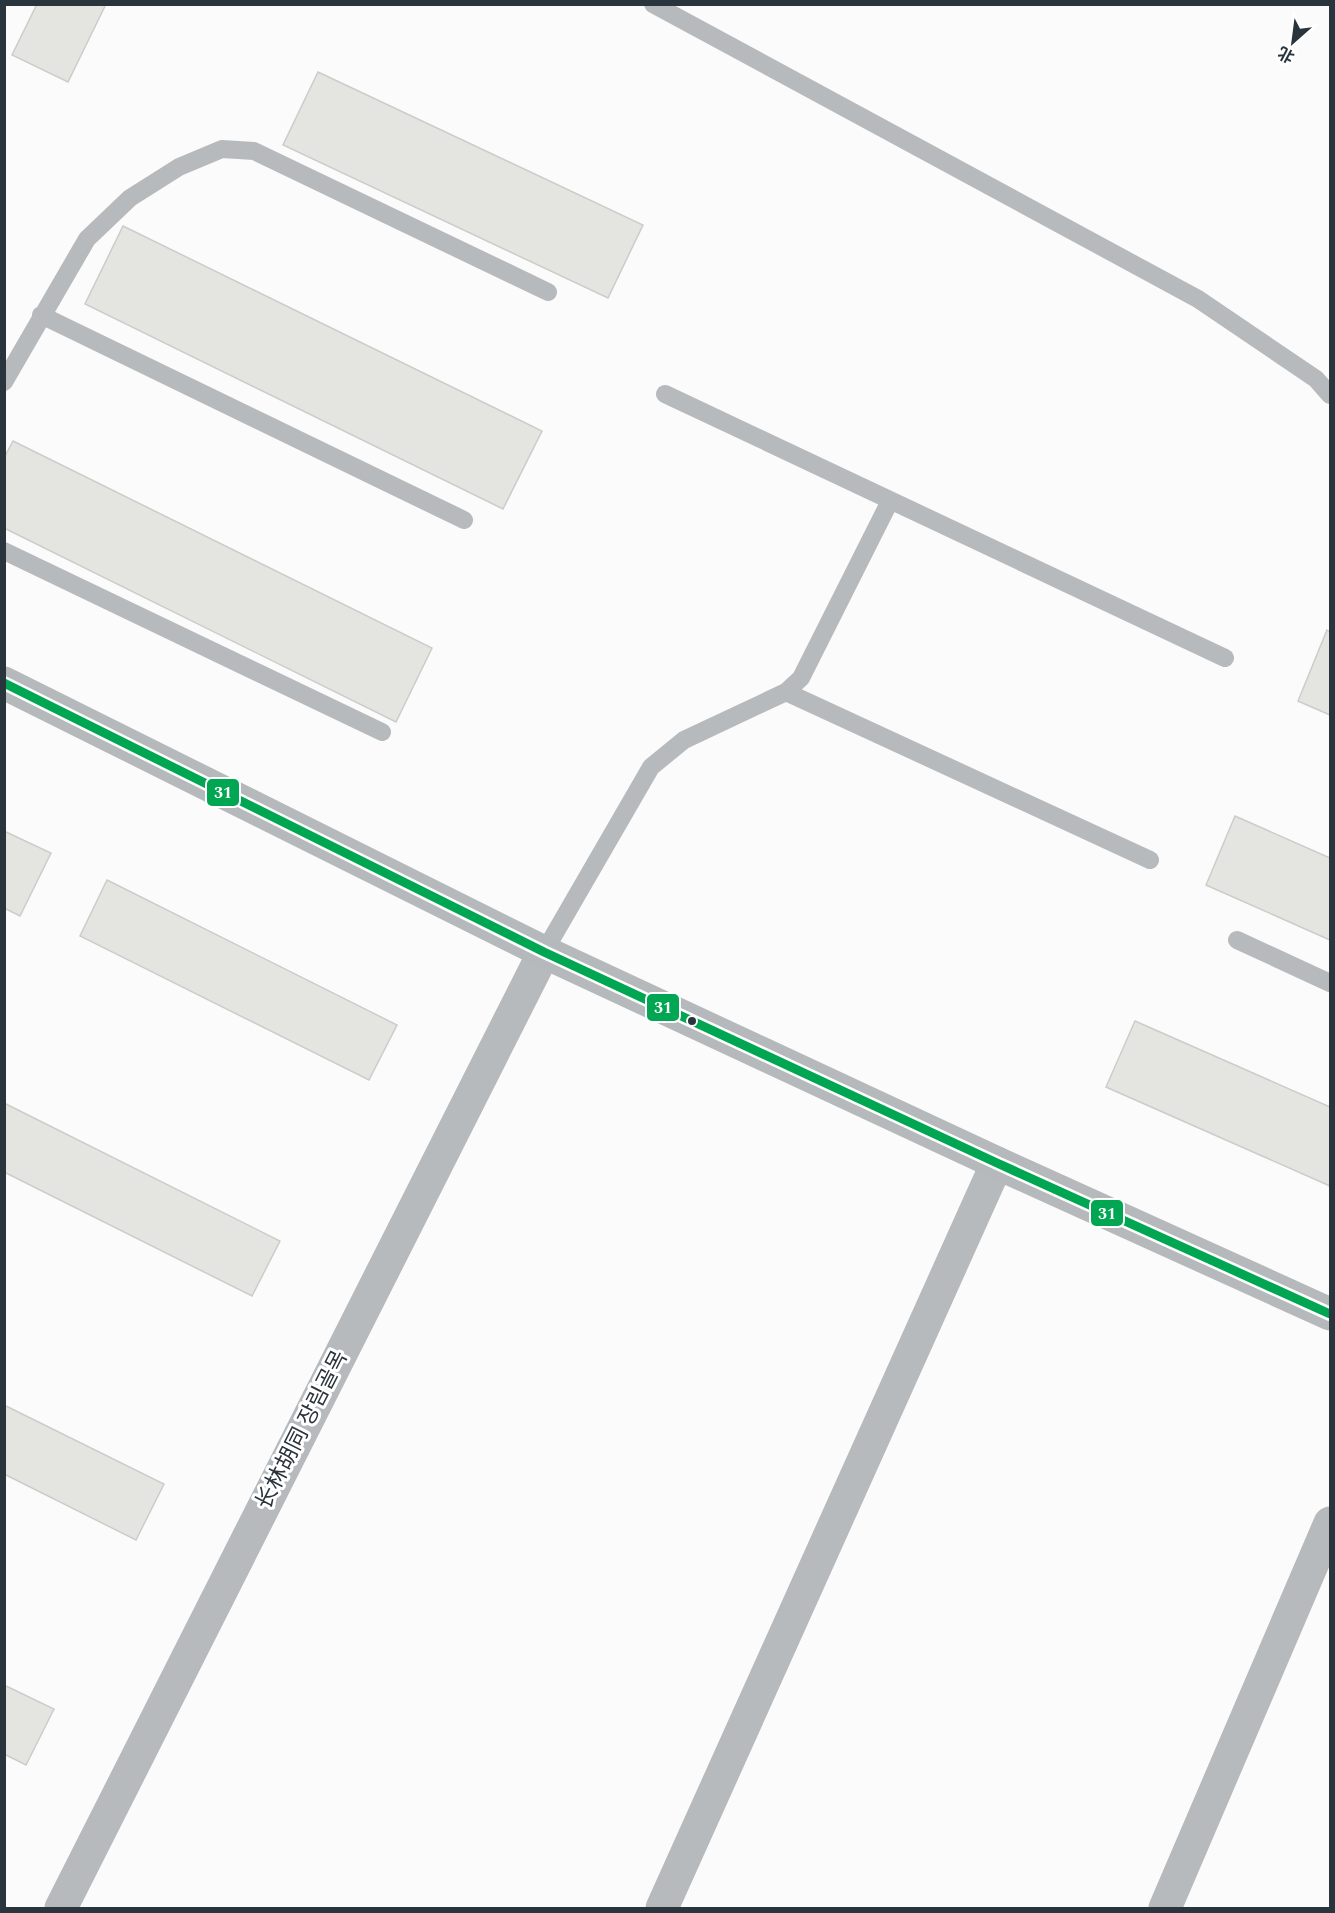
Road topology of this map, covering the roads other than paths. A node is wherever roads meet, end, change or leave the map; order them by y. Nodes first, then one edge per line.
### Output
1 (653, 4) edge
2 (548, 292) dead end
3 (41, 315) junction
4 (4, 382) edge
5 (665, 394) dead end
6 (1330, 395) edge
7 (890, 501) junction
8 (464, 520) dead end
9 (4, 551) edge
10 (1225, 658) dead end
11 (4, 683) edge
12 (786, 693) junction
13 (382, 732) dead end
14 (1150, 860) dead end
15 (1237, 940) dead end
16 (544, 952) junction
17 (1330, 983) edge
18 (997, 1163) junction
19 (1330, 1314) edge
20 (1330, 1523) edge
21 (61, 1908) edge
22 (662, 1908) edge
23 (1165, 1908) edge

1 - 6 lane
2 - 3 lane
3 - 4 lane
3 - 8 lane
5 - 7 lane
7 - 10 lane
7 - 12 lane
9 - 13 lane
11 - 16 street
12 - 14 lane
12 - 16 lane
15 - 17 lane
16 - 18 street
16 - 21 street, 长林胡同 장림골목
18 - 19 street
18 - 22 street
20 - 23 street

